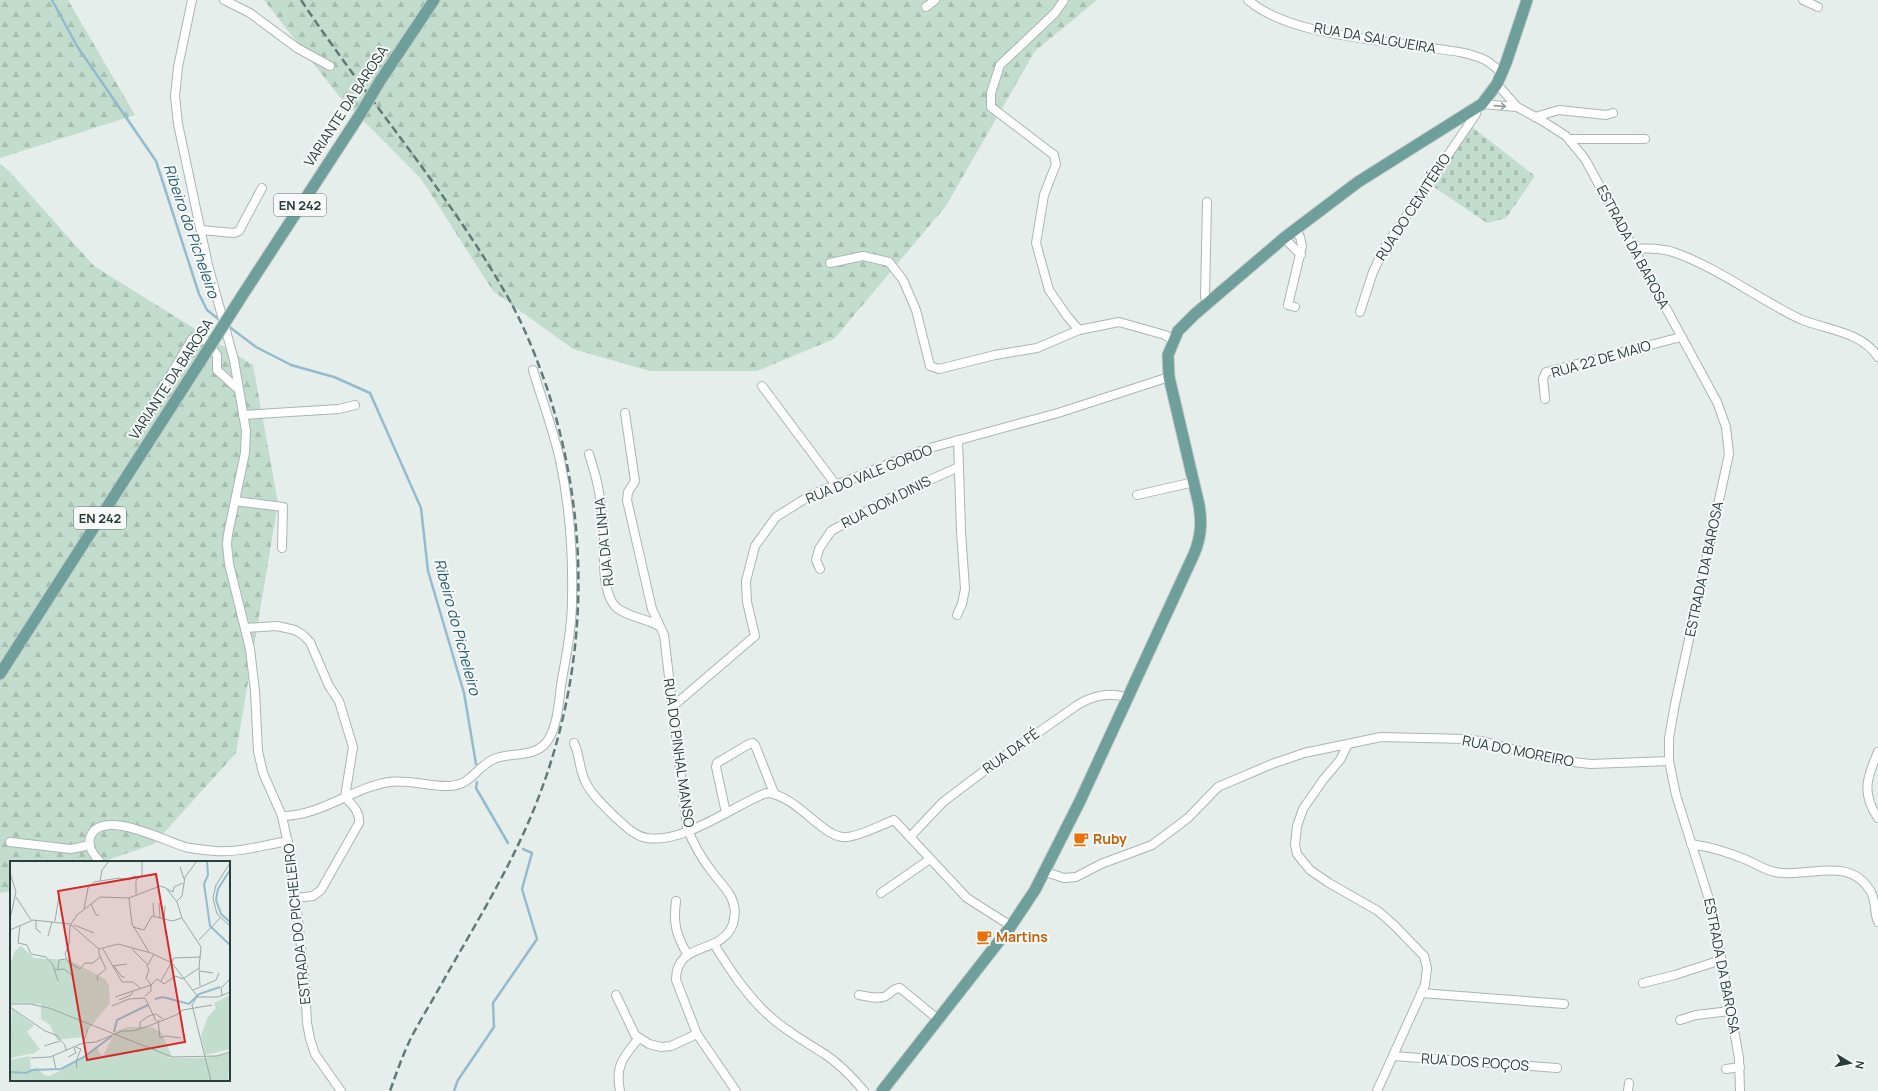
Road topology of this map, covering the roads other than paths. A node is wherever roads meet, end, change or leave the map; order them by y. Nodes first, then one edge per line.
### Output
1 (192, 0) edge
2 (224, 0) edge
3 (434, 0) edge
4 (935, 0) edge
5 (1064, 0) edge
6 (1248, 0) edge
7 (1527, 0) edge
8 (1803, 0) edge
9 (926, 7) dead end
10 (1818, 7) dead end
11 (330, 66) dead end
12 (1502, 73) junction
13 (1497, 84) junction
14 (1480, 106) junction
15 (1517, 107) junction
16 (1613, 113) dead end
17 (1535, 116) junction
18 (1570, 139) junction
19 (1645, 139) dead end
20 (262, 188) dead end
21 (1206, 202) dead end
22 (200, 230) junction
23 (1295, 230) junction
24 (1284, 238) junction
25 (1634, 249) junction
26 (1301, 255) junction
27 (830, 263) dead end
28 (1209, 302) junction
29 (1295, 307) dead end
30 (1360, 312) dead end
31 (1079, 330) junction
32 (1681, 337) junction
33 (1173, 340) junction
34 (1878, 357) edge
35 (533, 370) dead end
36 (1169, 377) junction
37 (762, 386) dead end
38 (239, 390) junction
39 (1545, 399) dead end
40 (355, 406) dead end
41 (625, 414) dead end
42 (243, 415) junction
43 (146, 416) dead end
44 (958, 440) junction
45 (589, 454) dead end
46 (959, 467) junction
47 (1194, 482) junction
48 (836, 485) junction
49 (1137, 495) dead end
50 (235, 501) junction
51 (282, 548) dead end
52 (820, 569) dead end
53 (957, 615) dead end
54 (659, 626) junction
55 (245, 628) junction
56 (0, 674) edge
57 (1128, 698) junction
58 (672, 707) junction
59 (574, 743) dead end
60 (1348, 744) junction
61 (1878, 752) edge
62 (1668, 761) junction
63 (774, 793) junction
64 (345, 797) junction
65 (726, 813) junction
66 (282, 816) junction
67 (1878, 818) edge
68 (689, 832) junction
69 (910, 837) junction
70 (288, 841) junction
71 (10, 842) dead end
72 (1691, 844) junction
73 (90, 845) junction
74 (930, 859) junction
75 (99, 861) edge
76 (1046, 872) junction
77 (881, 893) dead end
78 (1876, 894) edge
79 (296, 898) junction
80 (676, 901) dead end
81 (1878, 922) edge
82 (1011, 926) junction
83 (714, 944) junction
84 (687, 954) junction
85 (1721, 960) junction
86 (1643, 983) dead end
87 (1421, 993) junction
88 (616, 995) dead end
89 (859, 995) dead end
90 (1564, 1004) dead end
91 (1730, 1011) junction
92 (939, 1020) junction
93 (1680, 1020) dead end
94 (697, 1034) junction
95 (639, 1038) junction
96 (1393, 1056) junction
97 (1740, 1067) junction
98 (1557, 1068) dead end
99 (1726, 1069) dead end
100 (341, 1091) edge
101 (620, 1091) edge
102 (736, 1091) edge
103 (864, 1091) edge
104 (882, 1091) edge
105 (1377, 1091) edge
106 (1740, 1091) edge

1 - 22 street, ESTRADA DO PICHELEIRO
2 - 11 street
3 - 56 main road, VARIANTE DA BAROSA / EN 242, bridge
4 - 9 street
5 - 31 street
6 - 12 street, RUA DA SALGUEIRA
7 - 12 main road
8 - 10 street
12 - 13 main road
13 - 14 main road
13 - 15 street, ESTRADA DA BAROSA
14 -> 15 street, ESTRADA DA BAROSA
14 - 23 main road
14 - 30 street, RUA DO CEMITÉRIO
15 - 17 street, ESTRADA DA BAROSA
16 - 17 street
17 - 18 street, ESTRADA DA BAROSA
18 - 19 street
18 - 25 street, ESTRADA DA BAROSA
20 - 22 street
21 - 28 street
22 - 38 street, ESTRADA DO PICHELEIRO
23 - 24 main road
23 - 26 street
24 - 26 street
24 - 28 main road
25 - 32 street, ESTRADA DA BAROSA
25 - 34 street
26 - 29 street
27 - 31 street
28 - 33 main road
31 - 33 street
32 - 39 street, RUA 22 DE MAIO
32 - 62 street, ESTRADA DA BAROSA
33 - 36 main road
35 - 64 street
36 - 44 street, RUA DO VALE GORDO
36 - 47 main road
37 - 48 street
38 - 42 street, ESTRADA DO PICHELEIRO
38 - 43 street
40 - 42 street
41 - 54 street, RUA DO PINHAL MANSO
42 - 50 street, ESTRADA DO PICHELEIRO
44 - 46 street
44 - 48 street, RUA DO VALE GORDO
45 - 54 street, RUA DA LINHA
46 - 52 street, RUA DOM DINIS
46 - 53 street
47 - 49 street
47 - 57 main road
48 - 58 street, RUA DO VALE GORDO
50 - 51 street
50 - 55 street, ESTRADA DO PICHELEIRO
54 - 58 street, RUA DO PINHAL MANSO
55 - 64 street
55 - 66 street, ESTRADA DO PICHELEIRO
57 - 69 street, RUA DA FÉ
57 - 76 main road
58 - 68 street, RUA DO PINHAL MANSO
59 - 68 street
60 - 62 street, RUA DO MOREIRO
60 - 76 street, RUA DO MOREIRO
60 - 87 street
61 - 67 street
62 - 72 street, ESTRADA DA BAROSA
63 - 65 street
63 - 65 street
63 - 69 street
64 - 66 street
64 - 79 street
65 - 68 street
66 - 70 street, ESTRADA DO PICHELEIRO
68 - 83 street, RUA DO PINHAL MANSO
69 - 74 street
70 - 73 street
70 - 79 street, ESTRADA DO PICHELEIRO
71 - 73 street
72 - 78 street
72 - 85 street, ESTRADA DA BAROSA
73 - 75 street
74 - 77 street
74 - 82 street
76 - 82 main road
78 - 81 street
79 - 100 street, ESTRADA DO PICHELEIRO
80 - 84 street
82 - 92 main road
83 - 84 street, RUA DO PINHAL MANSO
83 - 103 street
84 - 94 street
85 - 86 street
85 - 91 street, ESTRADA DA BAROSA
87 - 90 street
87 - 96 street
88 - 95 street
89 - 92 street
91 - 93 street
91 - 97 street, ESTRADA DA BAROSA
92 - 104 main road
94 - 95 street
94 - 102 street
95 - 101 street
96 - 98 street, RUA DOS POÇOS
96 - 105 street
97 - 99 street
97 - 106 street, ESTRADA DA BAROSA

